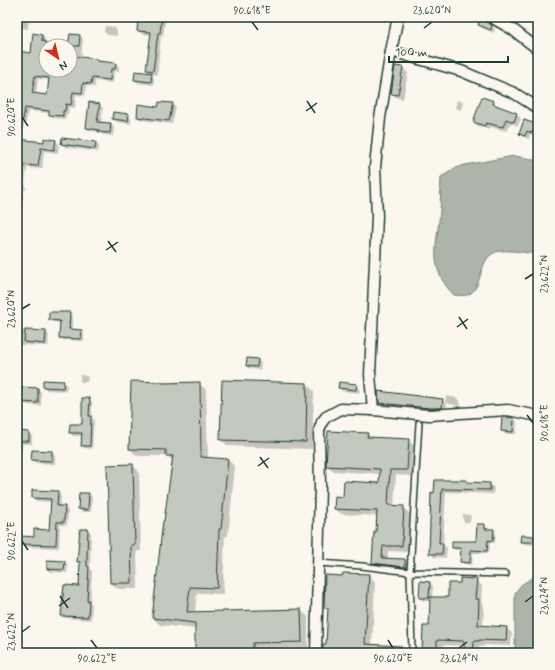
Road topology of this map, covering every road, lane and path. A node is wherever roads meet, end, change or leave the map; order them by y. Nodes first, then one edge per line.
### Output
1 (398, 17) edge
2 (491, 17) edge
3 (538, 49) edge
4 (391, 51) junction
5 (538, 108) edge
6 (373, 410) junction
7 (538, 416) edge
8 (420, 423) dead end
9 (318, 563) junction
10 (410, 572) junction
11 (506, 574) dead end
12 (316, 653) edge
13 (412, 653) edge

1 - 4 street
2 - 3 street
4 - 5 street
4 - 6 street
6 - 7 street
6 - 9 street
8 - 10 lane
9 - 10 lane
9 - 12 street
10 - 11 lane
10 - 13 lane

